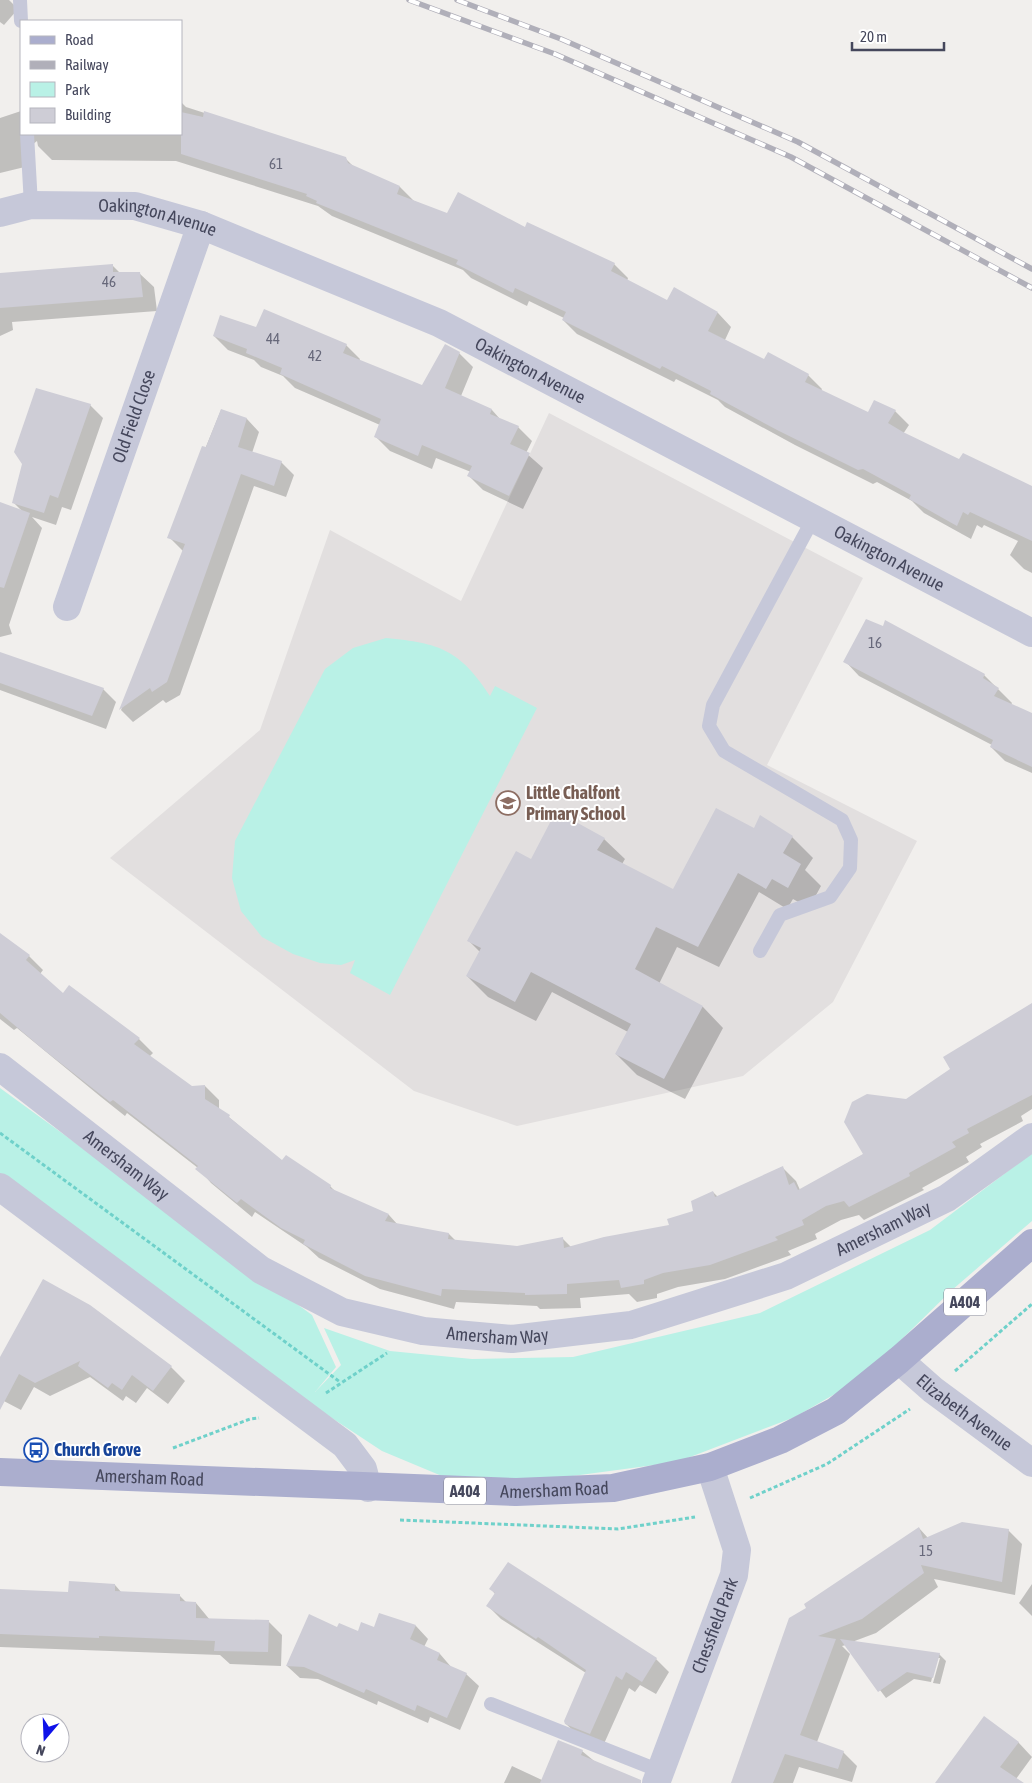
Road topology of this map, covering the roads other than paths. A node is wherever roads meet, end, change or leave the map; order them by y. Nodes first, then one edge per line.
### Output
1 (20, 0) edge
2 (21, 20) edge
3 (28, 135) edge
4 (31, 205) junction
5 (0, 213) edge
6 (201, 225) junction
7 (813, 519) junction
8 (67, 607) dead end
9 (1032, 633) edge
10 (760, 951) dead end
11 (0, 1067) edge
12 (1032, 1137) edge
13 (0, 1187) edge
14 (1032, 1243) edge
15 (899, 1360) junction
16 (1032, 1463) edge
17 (710, 1467) junction
18 (0, 1472) edge
19 (368, 1488) junction
20 (491, 1704) dead end
21 (658, 1777) edge

1 - 2 lane
3 - 4 lane
4 - 5 street, Oakington Avenue
4 - 6 street, Oakington Avenue
6 - 7 street, Oakington Avenue
6 - 8 street, Old Field Close
7 - 9 street, Oakington Avenue
7 - 10 lane
11 - 12 street, Amersham Way
13 - 19 street
14 - 15 main road, Amersham Road / A404
15 - 16 street, Elizabeth Avenue
15 - 17 main road, Amersham Road / A404
17 - 19 main road, Amersham Road / A404
17 - 21 street, Chessfield Park
18 - 19 main road, Amersham Road / A404
20 - 21 lane

